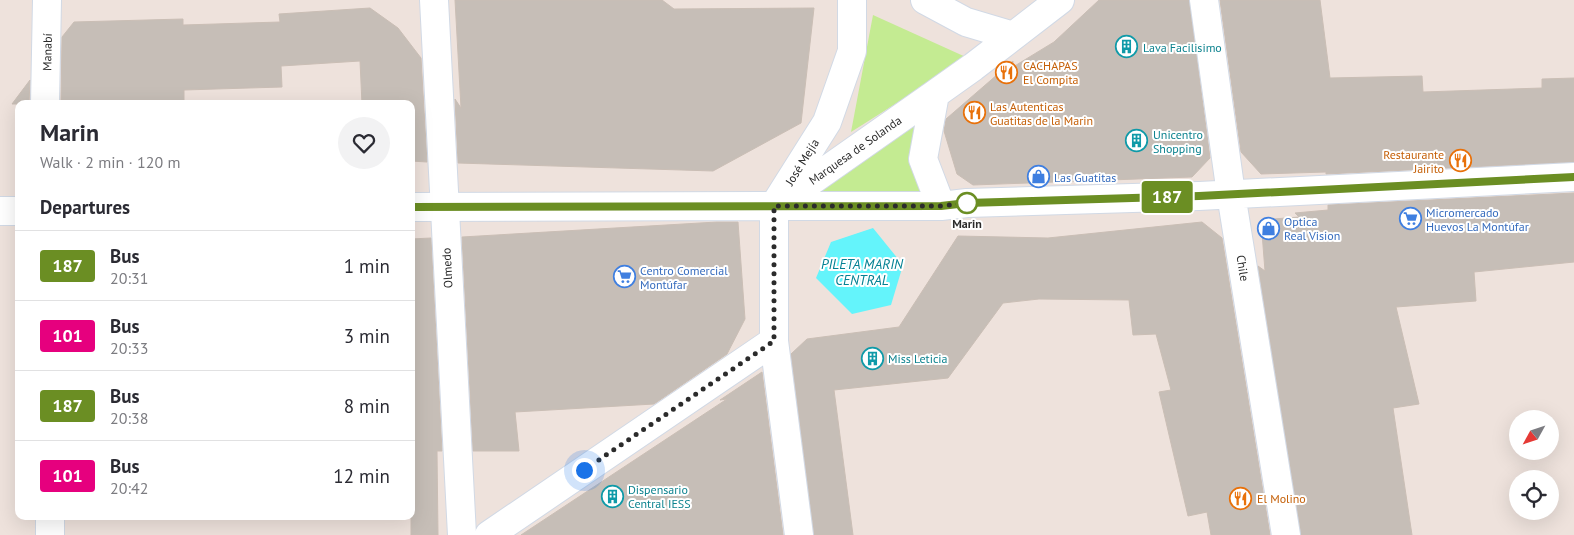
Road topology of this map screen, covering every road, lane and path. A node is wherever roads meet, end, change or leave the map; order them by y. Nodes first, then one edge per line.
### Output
1 (47, 0) edge
2 (434, 0) edge
3 (852, 0) edge
4 (926, 0) edge
5 (1060, 0) edge
6 (1204, 0) edge
7 (1013, 36) junction
8 (934, 94) junction
9 (45, 100) edge
10 (1574, 177) edge
11 (1231, 194) junction
12 (774, 206) junction
13 (941, 206) junction
14 (415, 207) edge
15 (444, 207) junction
16 (0, 211) edge
17 (15, 211) edge
18 (774, 341) junction
19 (50, 520) edge
20 (50, 535) edge
21 (462, 535) edge
22 (489, 535) edge
23 (798, 535) edge
24 (1286, 535) edge

1 - 9 street, Manabí
2 - 15 street, Olmedo
3 - 12 street, José Mejía
4 - 7 street
5 - 7 street, Marquesa de Solanda
6 - 11 street, Chile
7 - 8 street, Marquesa de Solanda
8 - 12 street, Marquesa de Solanda
8 - 13 street
10 - 11 street
11 - 13 street
11 - 24 street, Chile
12 - 13 street
12 - 15 street
12 - 18 street
14 - 15 street
15 - 21 street, Olmedo
16 - 17 street
18 - 22 street
18 - 23 street
19 - 20 street

